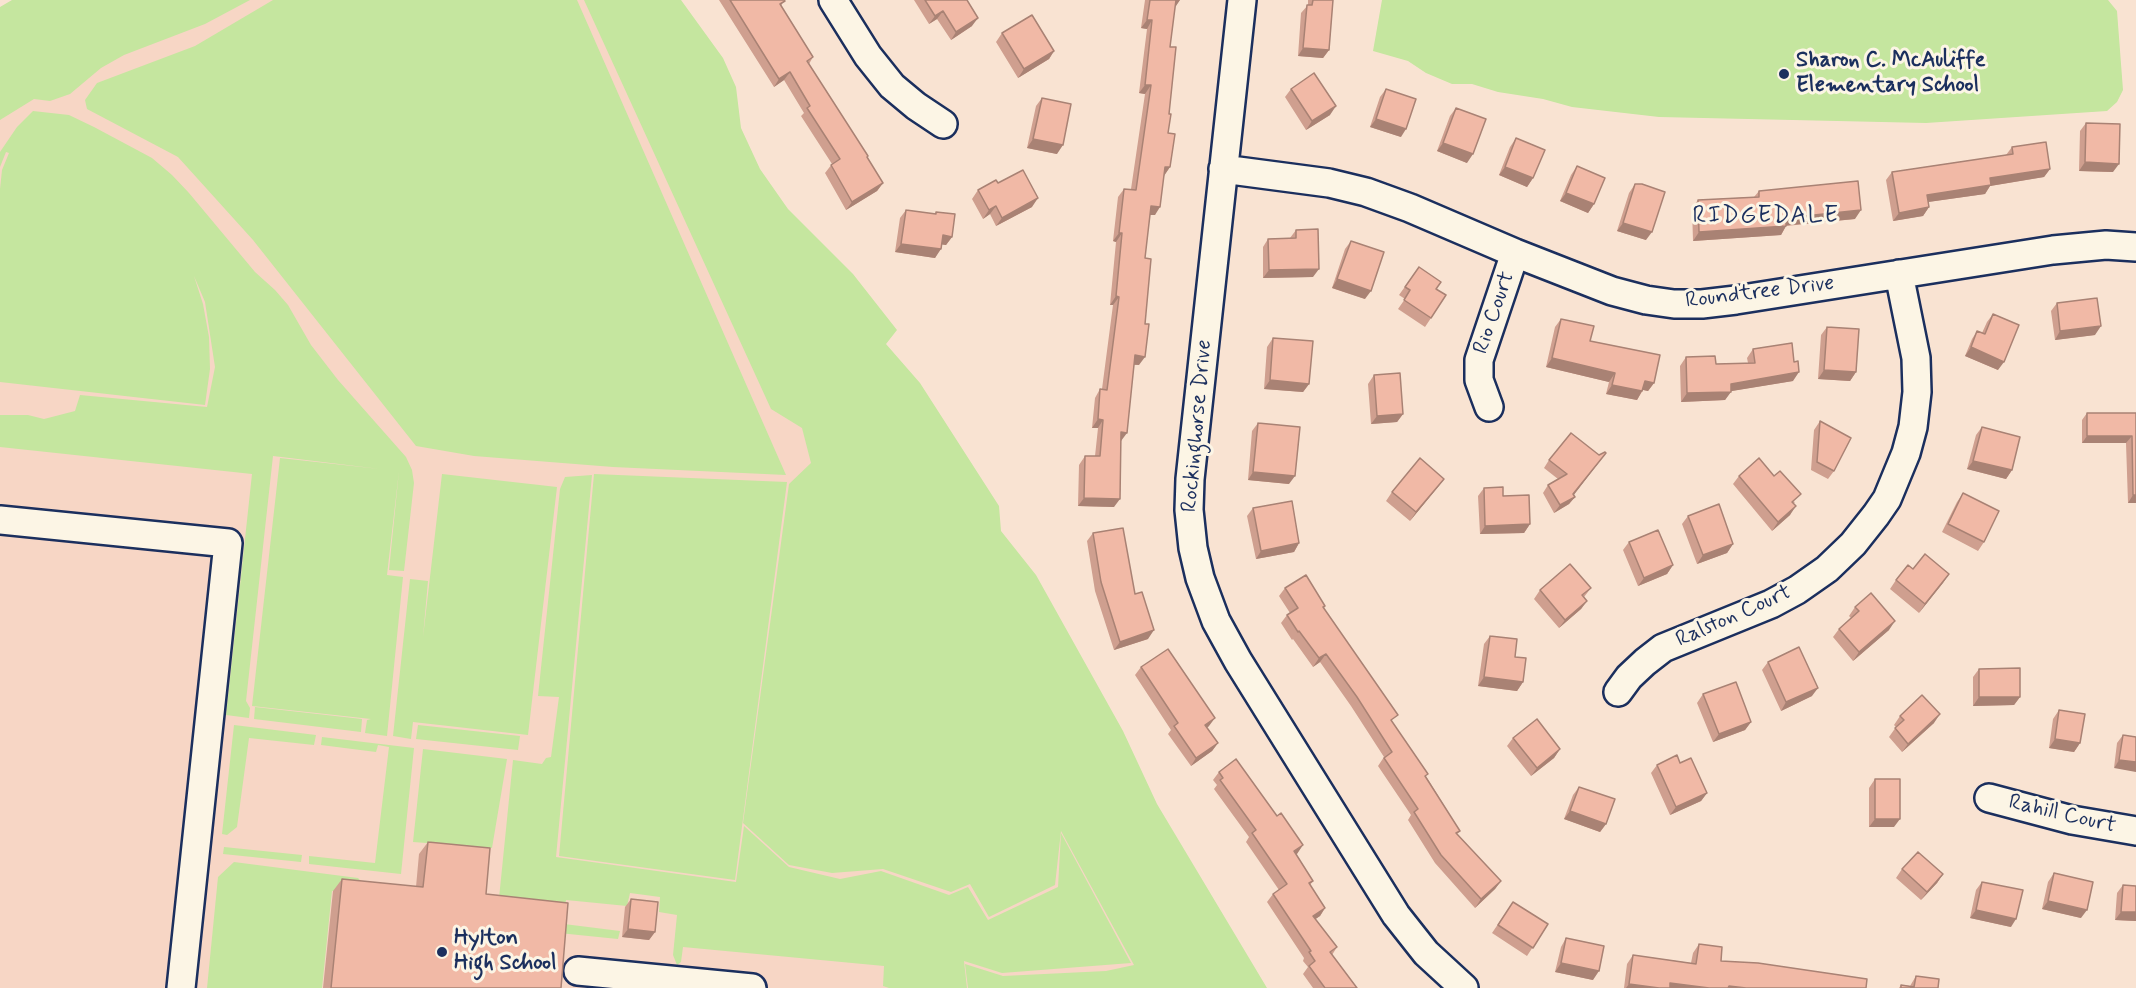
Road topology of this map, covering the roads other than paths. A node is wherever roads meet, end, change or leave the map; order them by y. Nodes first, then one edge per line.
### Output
1 (833, 0) edge
2 (1242, 0) edge
3 (943, 124) dead end
4 (1223, 169) junction
5 (2136, 247) edge
6 (1515, 253) junction
7 (1899, 274) junction
8 (1489, 407) dead end
9 (0, 520) edge
10 (1618, 692) dead end
11 (1989, 798) dead end
12 (2136, 831) edge
13 (578, 971) dead end
14 (181, 988) edge
15 (752, 988) edge
16 (1464, 988) edge

1 - 3 street
2 - 4 street, Rockinghorse Drive
4 - 6 street, Roundtree Drive
4 - 16 street, Rockinghorse Drive
5 - 7 street, Roundtree Drive
6 - 7 street, Roundtree Drive
6 - 8 street, Rio Court
7 - 10 street, Ralston Court
9 - 14 street
11 - 12 street, Rahill Court
13 - 15 street

